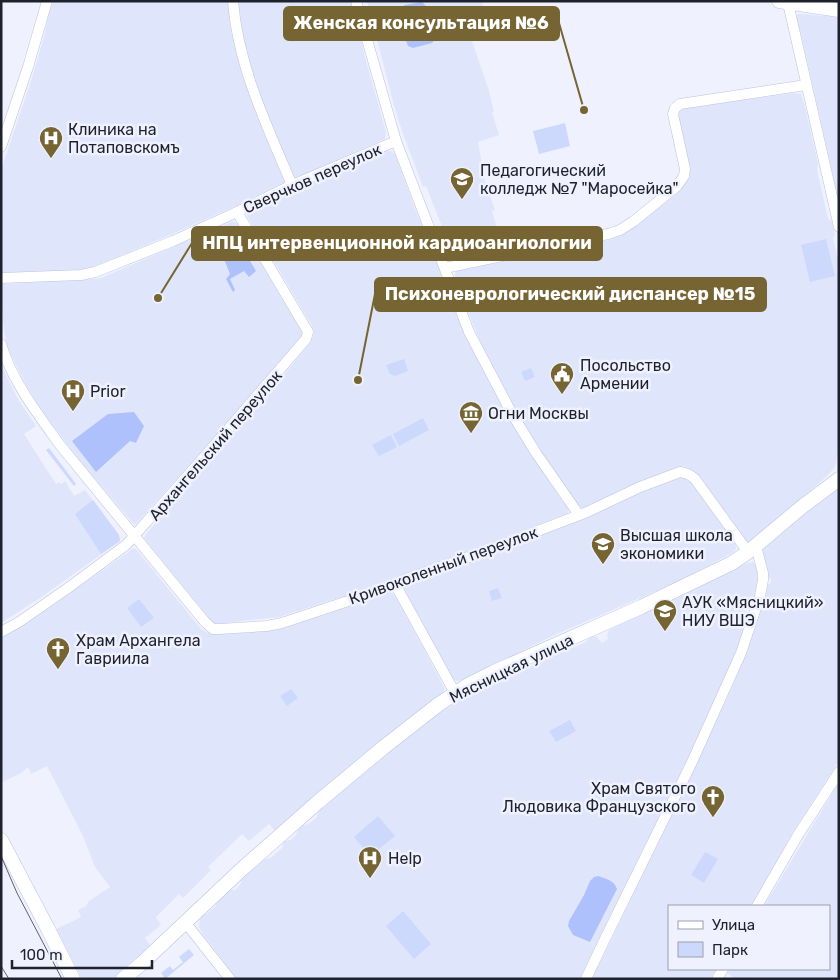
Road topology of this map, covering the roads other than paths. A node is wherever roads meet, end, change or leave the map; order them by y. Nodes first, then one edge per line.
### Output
1 (47, 1) edge
2 (233, 1) edge
3 (356, 1) edge
4 (784, 2) edge
5 (839, 10) edge
6 (806, 85) junction
7 (396, 141) junction
8 (1, 147) edge
9 (292, 185) junction
10 (237, 212) junction
11 (839, 227) edge
12 (445, 268) junction
13 (1, 278) edge
14 (1, 344) edge
15 (837, 478) edge
16 (578, 515) junction
17 (135, 537) junction
18 (752, 549) junction
19 (395, 584) junction
20 (1, 632) edge
21 (455, 693) junction
22 (839, 772) edge
23 (2, 841) edge
24 (1, 861) edge
25 (759, 905) edge
26 (185, 922) junction
27 (73, 979) edge
28 (123, 979) edge
29 (230, 979) edge
30 (586, 979) edge

1 - 8 street
2 - 9 street
3 - 7 street
4 - 5 main road
4 - 6 street
6 - 11 street
6 - 12 street
7 - 9 street, Сверчков переулок
7 - 12 street
9 - 10 street, Сверчков переулок
10 - 13 street, Сверчков переулок
10 - 17 street, Архангельский переулок
12 - 16 street
14 - 17 street
15 - 18 main road, Мясницкая улица
16 - 18 street, Кривоколенный переулок
16 - 19 street, Кривоколенный переулок
17 - 19 street, Кривоколенный переулок
17 - 20 street, Архангельский переулок
18 - 21 main road, Мясницкая улица
18 - 30 street
19 - 21 street
21 - 26 main road, Мясницкая улица
22 - 25 street
23 - 24 street
23 - 27 main road
26 - 28 main road, Мясницкая улица
26 - 29 street

